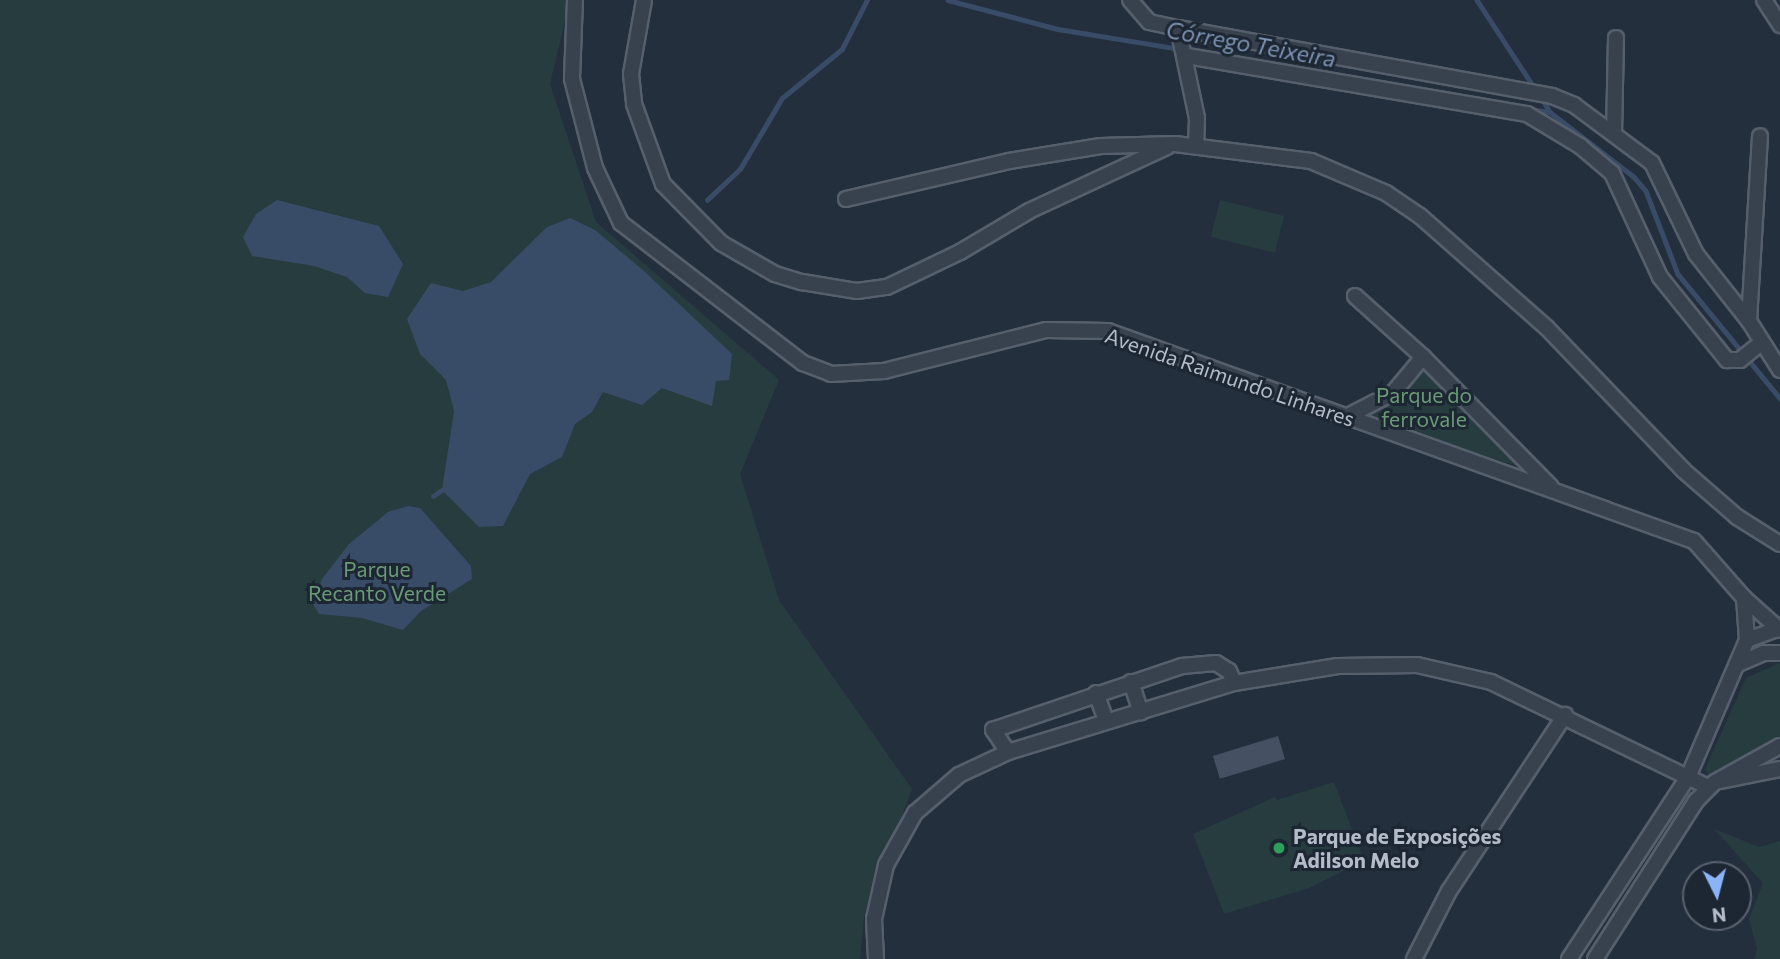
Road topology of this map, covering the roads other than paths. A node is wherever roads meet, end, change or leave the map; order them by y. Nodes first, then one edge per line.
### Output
1 (575, 0) edge
2 (644, 0) edge
3 (1130, 0) edge
4 (1765, 0) edge
5 (1780, 25) edge
6 (1178, 27) junction
7 (1616, 38) dead end
8 (1187, 56) junction
9 (1614, 134) junction
10 (1760, 136) dead end
11 (1175, 144) junction
12 (1196, 146) junction
13 (846, 200) dead end
14 (1354, 296) dead end
15 (1749, 321) junction
16 (1760, 344) junction
17 (1423, 357) junction
18 (1780, 370) edge
19 (1346, 417) junction
20 (1552, 488) junction
21 (1780, 544) edge
22 (1744, 598) junction
23 (1779, 629) edge
24 (1747, 640) junction
25 (1780, 653) edge
26 (1738, 664) junction
27 (1131, 682) junction
28 (1234, 683) junction
29 (1096, 694) junction
30 (1142, 712) junction
31 (1565, 715) junction
32 (1106, 722) junction
33 (1780, 746) edge
34 (1008, 752) junction
35 (1780, 769) edge
36 (1688, 777) junction
37 (1712, 785) junction
38 (876, 959) edge
39 (1413, 959) edge
40 (1569, 959) edge
41 (1595, 959) edge

1 - 19 street, Avenida Raimundo Linhares
2 - 11 street
3 - 6 street
4 - 5 street
6 - 8 street
6 - 9 street
7 - 9 street
8 - 12 street
8 - 16 street
9 - 15 street
10 - 15 street
11 - 12 street
11 - 13 street
12 - 21 street
14 - 17 street
15 - 16 street
16 - 18 street
17 - 19 street
17 - 20 street
19 - 20 street, Avenida Raimundo Linhares
20 - 22 street, Avenida Raimundo Linhares
22 - 23 street, Avenida Raimundo Linhares
22 - 24 street
23 - 24 street
24 - 26 street
25 - 26 street
26 - 36 street
27 - 28 street
27 - 29 street
27 - 30 street
28 - 30 street
28 - 31 street
29 - 32 street
29 - 34 street
30 - 32 street
31 - 36 street
31 - 39 street
32 - 34 street
33 - 37 street
34 - 38 street
35 - 37 street
36 - 37 street
36 - 40 street
37 - 41 street

